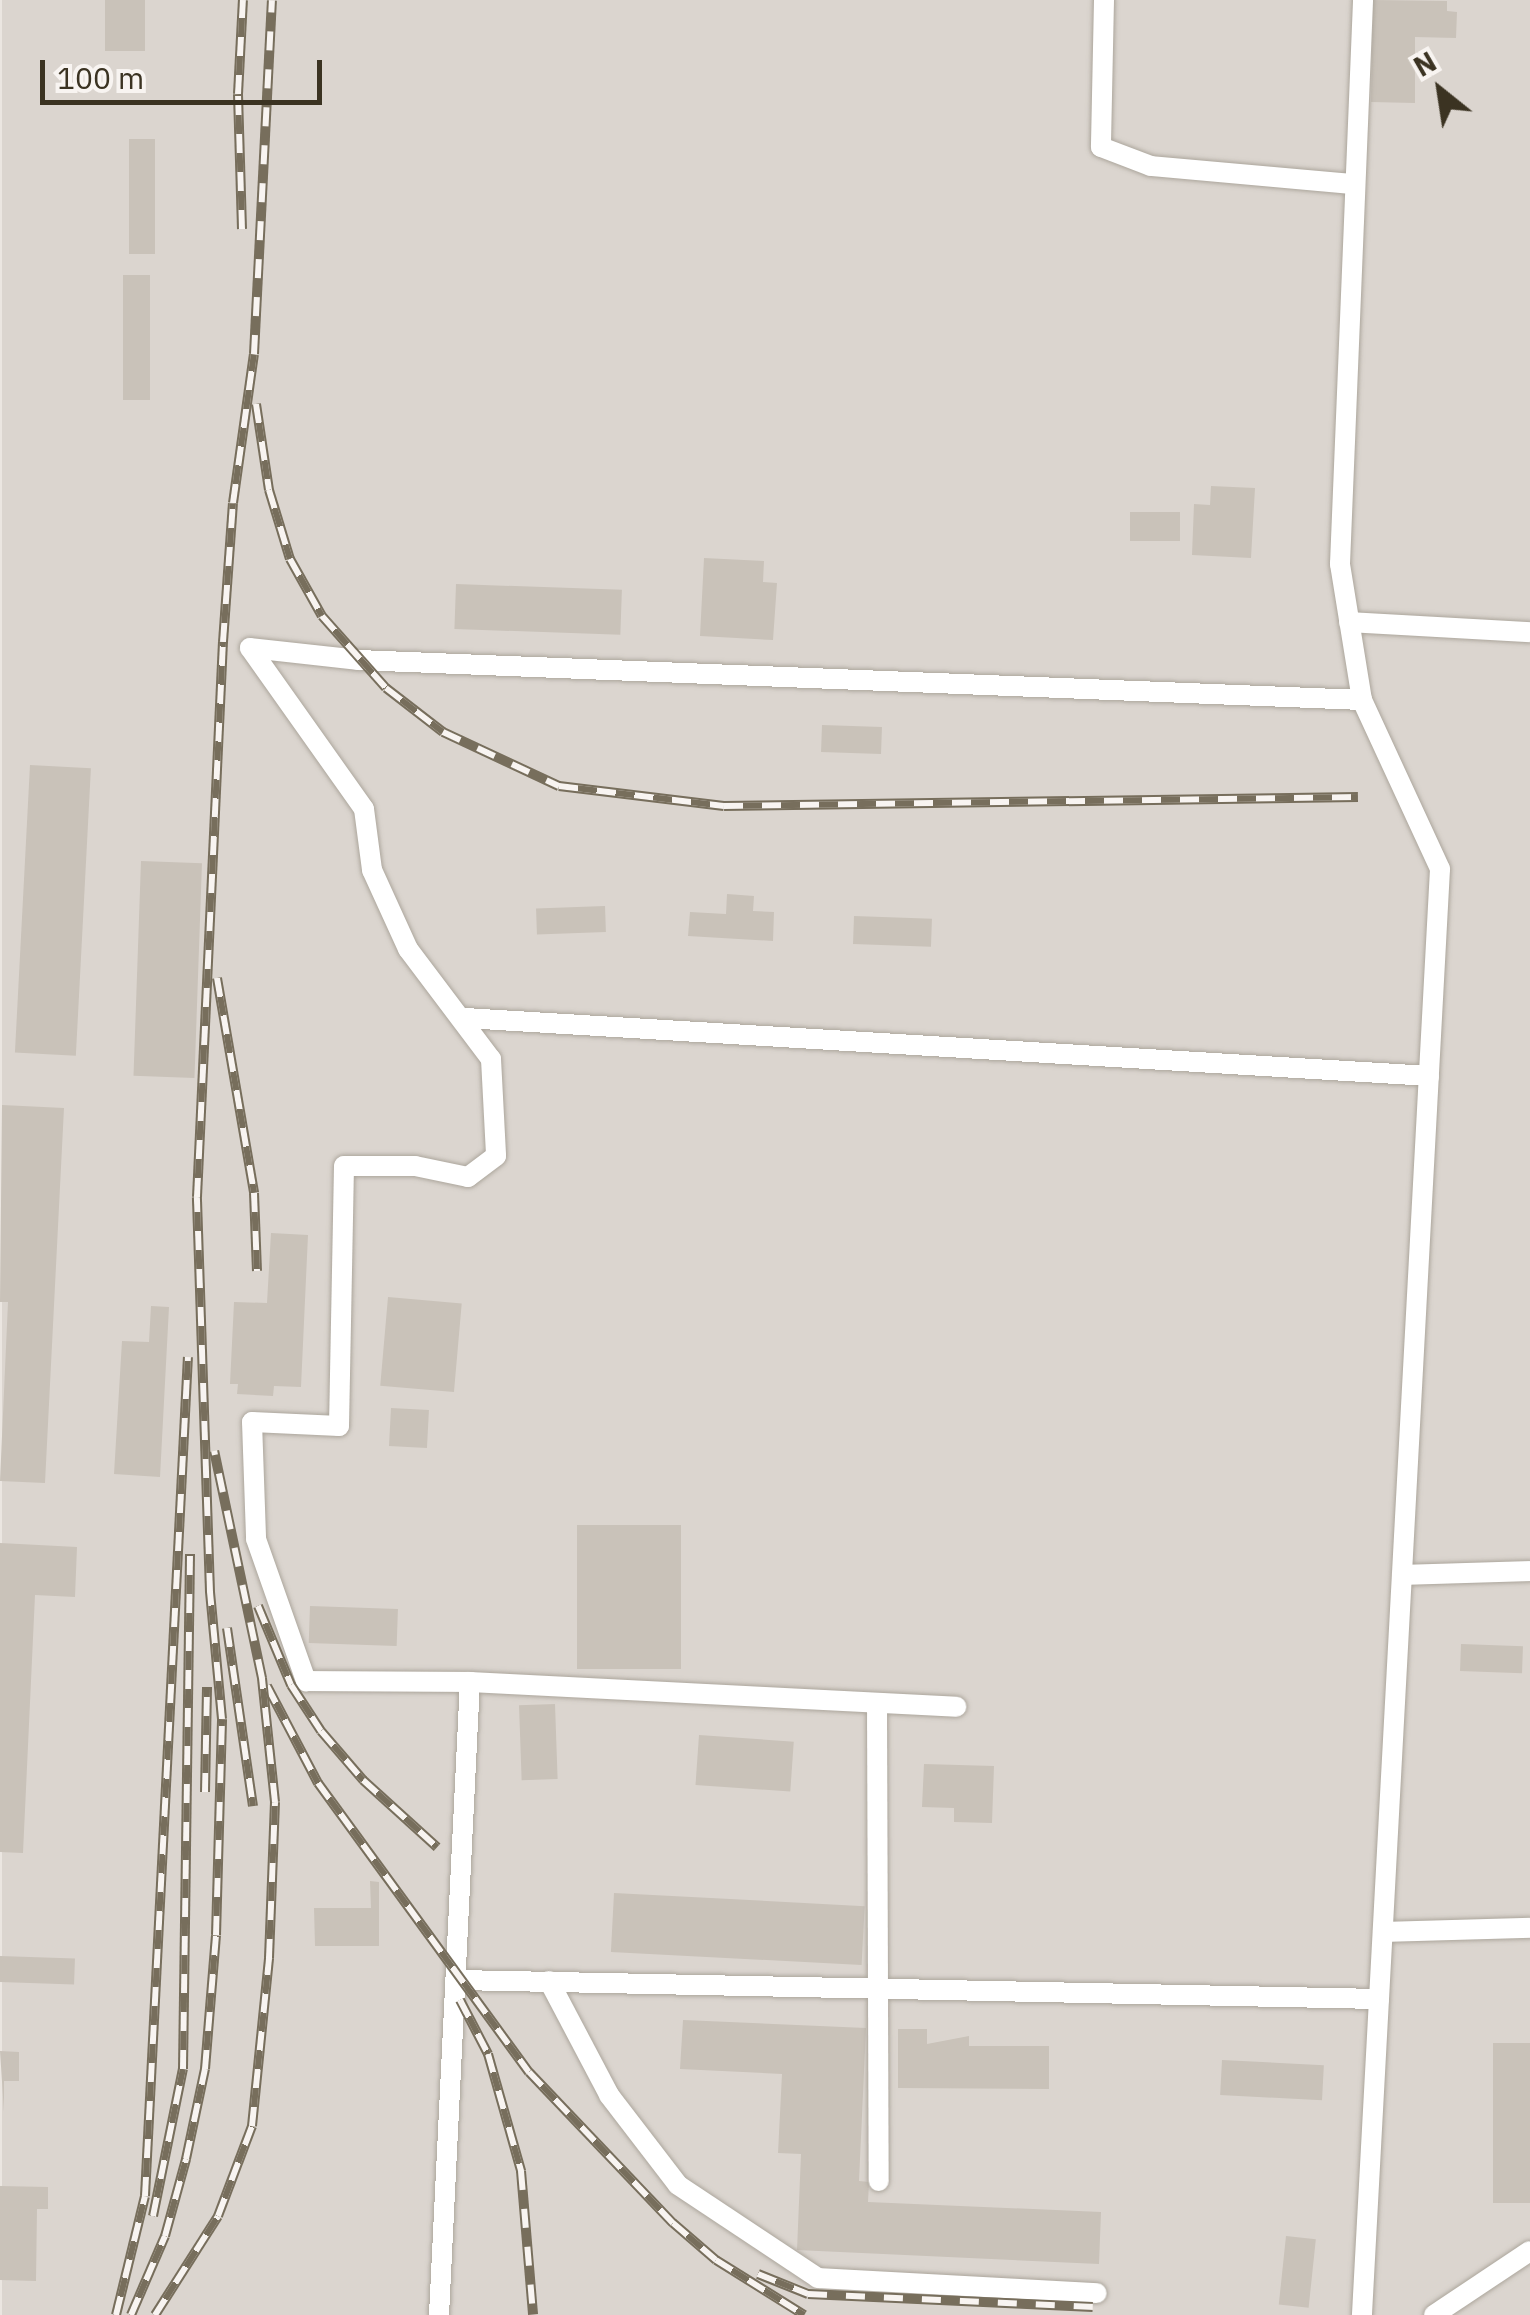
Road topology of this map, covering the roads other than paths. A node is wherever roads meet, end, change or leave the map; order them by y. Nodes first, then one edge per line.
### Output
1 (1104, 0) edge
2 (1362, 0) edge
3 (1353, 184) junction
4 (1349, 622) junction
5 (1530, 632) edge
6 (1362, 700) junction
7 (465, 1018) junction
8 (1429, 1076) junction
9 (1530, 1572) edge
10 (1402, 1575) junction
11 (470, 1682) junction
12 (877, 1703) junction
13 (956, 1707) dead end
14 (1530, 1928) edge
15 (1383, 1932) junction
16 (457, 1980) junction
17 (549, 1981) junction
18 (879, 1988) junction
19 (1379, 1998) junction
20 (880, 2181) dead end
21 (1530, 2252) edge
22 (1096, 2293) dead end
23 (439, 2315) edge
24 (1362, 2315) edge
25 (1434, 2315) edge

1 - 3 lane
2 - 3 lane
3 - 4 lane
4 - 5 lane
4 - 6 lane
6 - 7 lane
6 - 8 lane
7 - 8 lane
7 - 11 lane
8 - 10 lane
9 - 10 lane
10 - 15 lane
11 - 12 lane
11 - 16 lane
12 - 13 lane
12 - 18 lane
14 - 15 lane
15 - 19 lane
16 - 17 lane
16 - 23 lane
17 - 18 lane
17 - 22 lane
18 - 19 lane
18 - 20 lane
19 - 24 lane
21 - 25 lane

